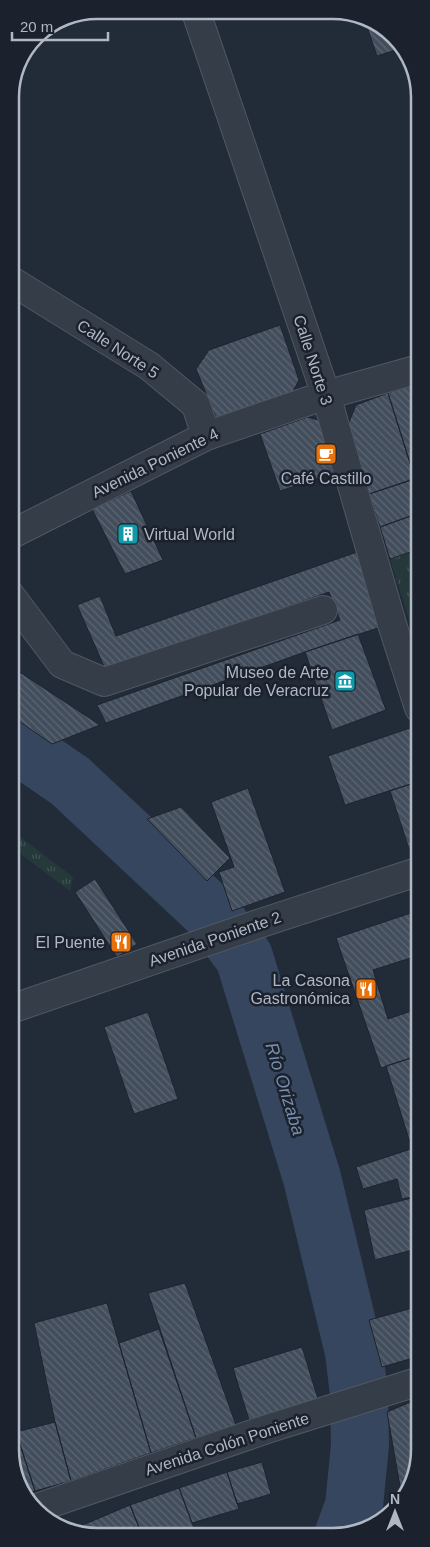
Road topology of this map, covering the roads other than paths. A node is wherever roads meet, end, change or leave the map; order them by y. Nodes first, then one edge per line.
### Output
1 (198, 19) edge
2 (19, 286) edge
3 (411, 371) edge
4 (326, 395) junction
5 (206, 436) junction
6 (19, 530) edge
7 (19, 607) edge
8 (323, 610) dead end
9 (411, 681) edge
10 (411, 874) edge
11 (19, 1006) edge
12 (411, 1384) edge
13 (42, 1505) edge

1 - 4 street, Calle Norte 3
2 - 5 street, Calle Norte 5
3 - 4 street, Avenida Poniente 4
4 - 5 street, Avenida Poniente 4
4 - 9 street, Calle Norte 3
5 - 6 street, Avenida Poniente 4
7 - 8 street
10 - 11 street, Avenida Poniente 2
12 - 13 street, Avenida Colón Poniente

